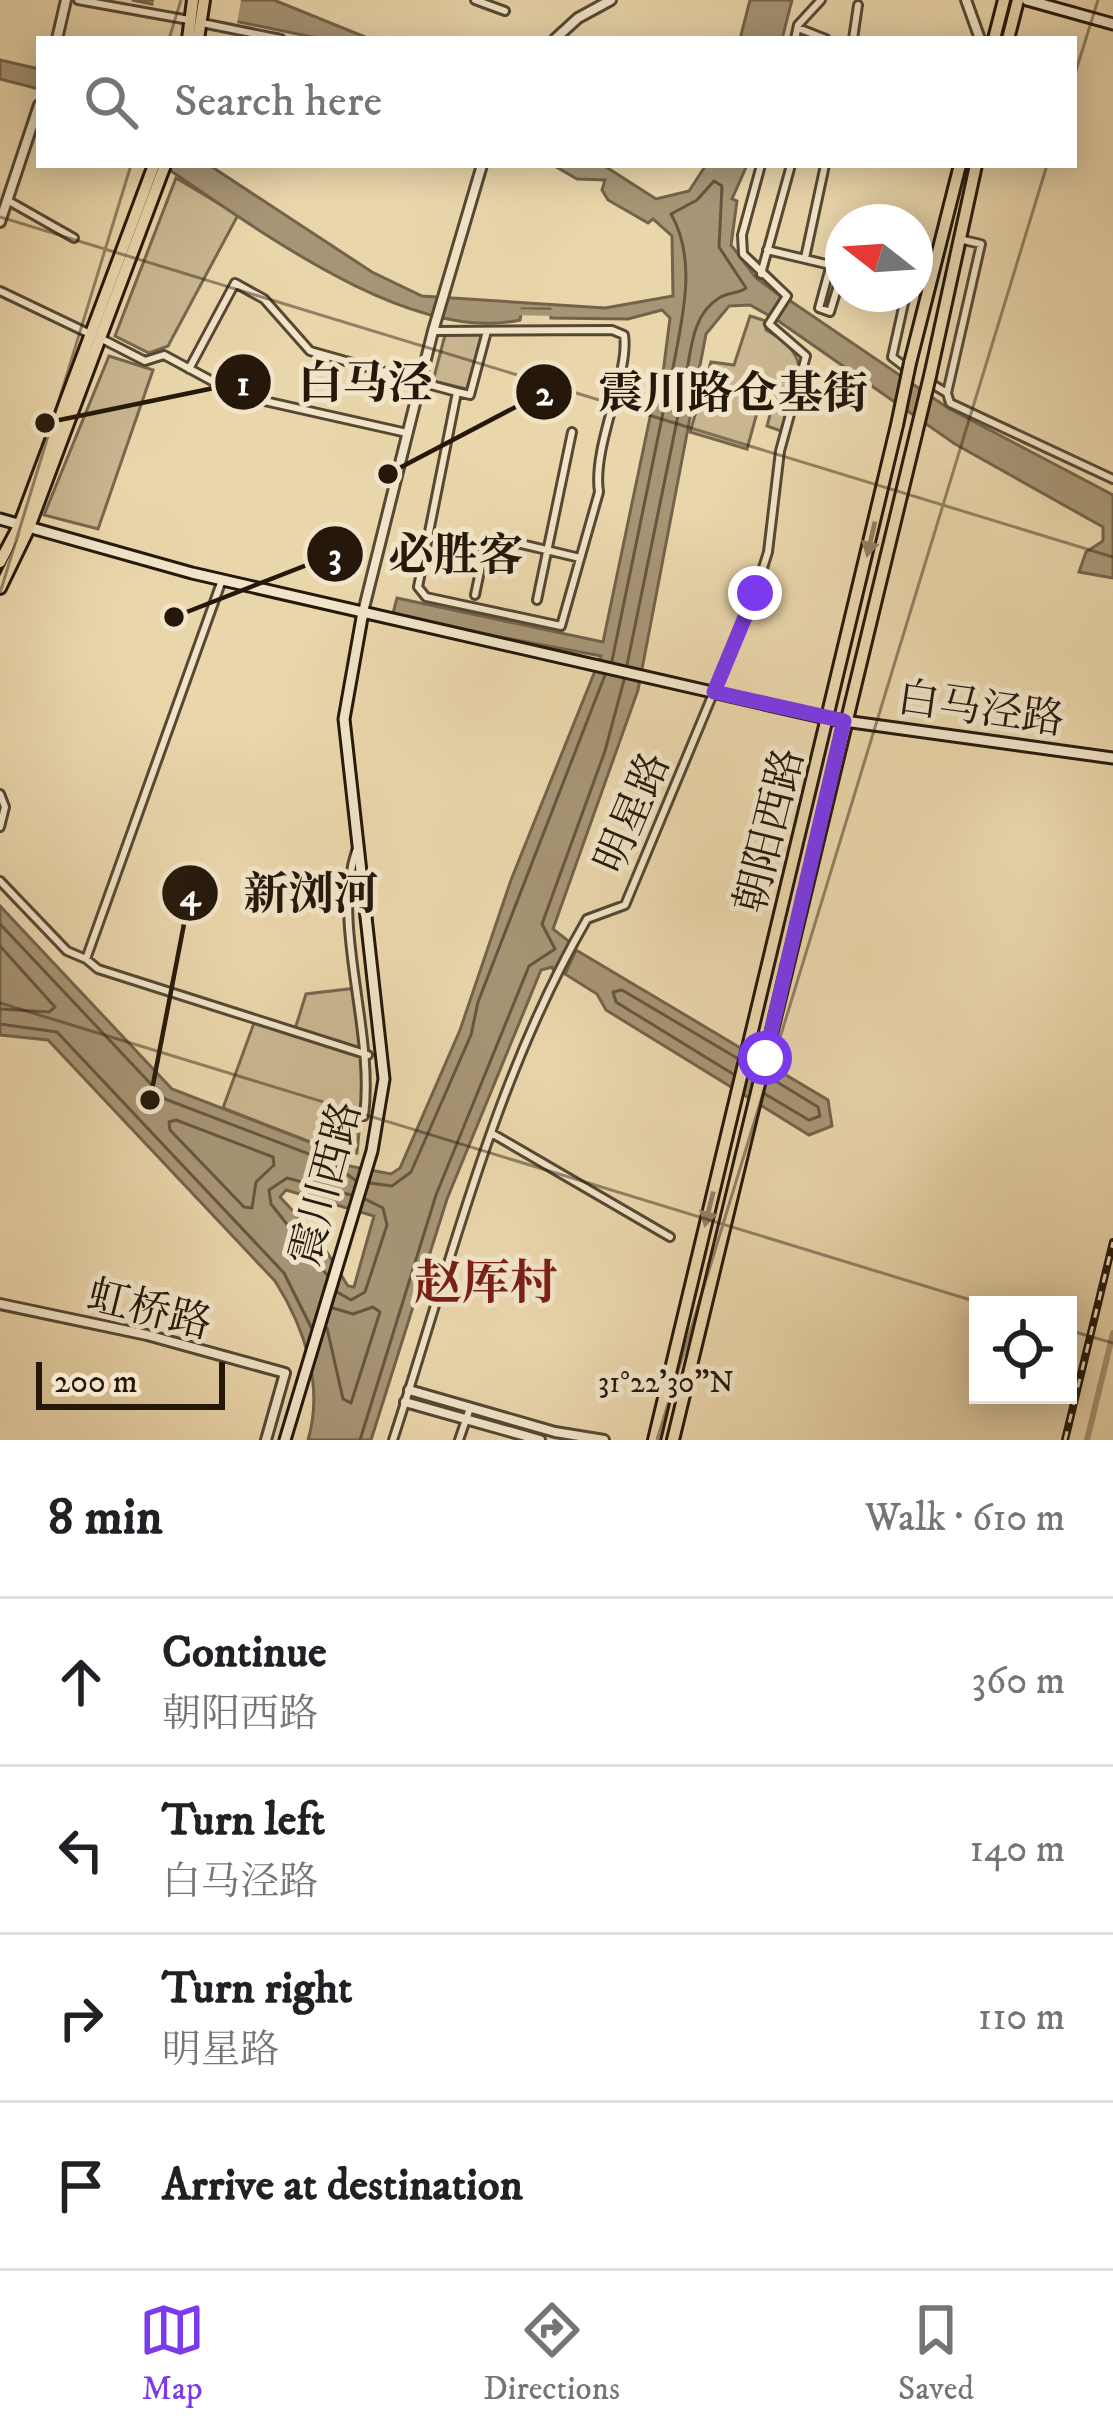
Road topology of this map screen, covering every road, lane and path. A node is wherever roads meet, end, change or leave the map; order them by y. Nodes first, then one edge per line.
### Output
1 (66, 0) edge
2 (77, 0) edge
3 (193, 0) edge
4 (204, 0) edge
5 (475, 0) edge
6 (610, 0) edge
7 (821, 0) edge
8 (966, 0) edge
9 (1004, 0) edge
10 (1018, 0) edge
11 (1027, 0) edge
12 (858, 5) dead end
13 (505, 11) dead end
14 (196, 18) junction
15 (1113, 24) edge
16 (798, 28) junction
17 (58, 36) edge
18 (189, 36) edge
19 (198, 36) edge
20 (269, 36) edge
21 (558, 36) edge
22 (796, 36) edge
23 (818, 36) edge
24 (853, 36) edge
25 (979, 36) edge
26 (995, 36) edge
27 (1009, 36) edge
28 (36, 114) edge
29 (159, 168) edge
30 (481, 168) edge
31 (760, 168) edge
32 (789, 168) edge
33 (824, 168) edge
34 (959, 168) edge
35 (975, 168) edge
36 (8, 200) junction
37 (0, 222) edge
38 (74, 238) dead end
39 (958, 239) junction
40 (767, 250) junction
41 (805, 258) junction
42 (825, 263) edge
43 (933, 268) edge
44 (760, 274) junction
45 (0, 291) edge
46 (902, 312) edge
47 (922, 312) edge
48 (433, 331) junction
49 (487, 331) junction
50 (97, 337) junction
51 (908, 365) junction
52 (189, 370) junction
53 (406, 379) dead end
54 (931, 380) junction
55 (420, 382) junction
56 (457, 392) junction
57 (947, 393) junction
58 (572, 432) dead end
59 (407, 433) junction
60 (1113, 479) edge
61 (0, 519) edge
62 (24, 528) junction
63 (548, 550) junction
64 (580, 558) junction
65 (0, 562) edge
66 (222, 580) junction
67 (0, 588) edge
68 (475, 596) dead end
69 (536, 600) dead end
70 (363, 612) junction
71 (714, 692) junction
72 (837, 720) junction
73 (1113, 758) edge
74 (0, 794) edge
75 (0, 827) edge
76 (356, 851) junction
77 (0, 881) edge
78 (86, 959) junction
79 (368, 1055) junction
80 (364, 1116) dead end
81 (493, 1134) junction
82 (670, 1237) dead end
83 (0, 1304) edge
84 (409, 1390) junction
85 (405, 1402) junction
86 (470, 1408) junction
87 (466, 1419) junction
88 (266, 1440) edge
89 (285, 1440) edge
90 (393, 1440) edge
91 (459, 1440) edge
92 (540, 1440) edge
93 (604, 1440) edge
94 (654, 1440) edge
95 (673, 1440) edge

1 - 17 street
2 - 14 street
3 - 14 main road
4 - 14 main road
5 - 13 street
6 - 21 street
7 - 16 street
8 - 25 street
9 - 26 main road
10 - 27 main road
11 - 15 main road
12 - 24 street
14 - 18 main road
14 - 19 main road
14 - 20 street
16 - 22 street
16 - 23 street
28 - 36 street
29 - 50 main road
30 - 48 street, 震川西路
31 - 44 street
32 - 40 street
33 - 41 street
34 - 43 main road, 朝阳西路
35 - 39 main road, 朝阳西路
36 - 37 street
36 - 38 street
39 - 54 main road, 朝阳西路
39 - 57 street
40 - 41 street
40 - 44 street
41 - 42 street
44 - 71 street, 明星路
45 - 50 street
46 - 51 street
47 - 51 main road, 朝阳西路
48 - 49 street
48 - 55 street, 震川西路
49 - 56 street
49 - 64 street
50 - 52 street
50 - 62 main road
51 -> 72 main road, 朝阳西路, bridge
52 - 53 street
52 - 59 street
54 - 57 street
54 - 72 main road, 朝阳西路, bridge
55 - 56 street
55 - 59 street, 震川西路
56 - 64 street
57 - 60 street
58 - 63 street
59 - 70 street, 震川西路
61 - 62 main road, 白马泾路
62 - 65 main road
62 - 66 main road, 白马泾路
62 - 67 main road
63 - 64 street
63 - 68 street
63 - 69 street
66 - 70 main road, 白马泾路
66 - 78 street
70 - 71 main road, 白马泾路
70 - 76 main road, 震川西路
71 - 72 main road, 白马泾路
71 - 81 street, 明星路
72 - 73 main road, 白马泾路
72 -> 94 main road, 朝阳西路
72 - 95 main road, 朝阳西路
74 - 75 street
76 - 79 street
76 - 89 main road, 震川西路
77 - 78 street
78 - 79 street
79 - 80 street
81 - 82 street
81 - 84 street, 明星路
83 - 88 street, 虹桥路
84 - 85 street, 明星路
84 - 86 street
85 - 87 street
85 - 90 street, 明星路
86 - 87 street
86 - 93 street
87 - 91 street
87 - 92 street

